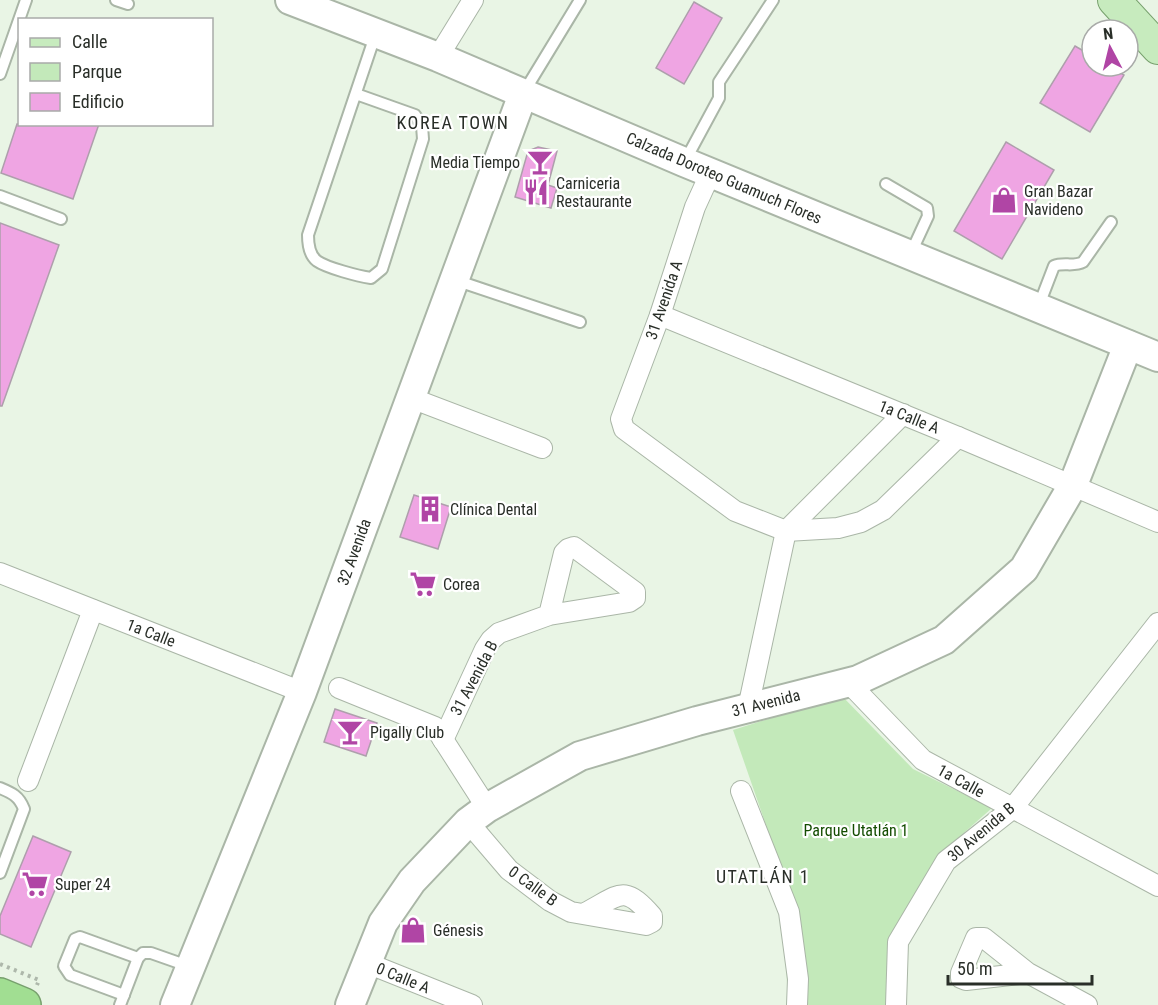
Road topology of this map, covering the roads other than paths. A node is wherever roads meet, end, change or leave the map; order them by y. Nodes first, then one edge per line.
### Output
1 (26, 0) edge
2 (116, 0) edge
3 (290, 0) edge
4 (473, 0) edge
5 (580, 0) edge
6 (773, 0) edge
7 (1114, 0) edge
8 (128, 4) dead end
9 (20, 18) edge
10 (18, 23) edge
11 (376, 33) junction
12 (1158, 48) edge
13 (438, 57) junction
14 (0, 74) edge
15 (356, 94) junction
16 (523, 94) junction
17 (684, 162) junction
18 (711, 172) junction
19 (886, 184) dead end
20 (0, 196) edge
21 (61, 219) dead end
22 (1111, 222) dead end
23 (910, 255) junction
24 (455, 280) junction
25 (1038, 308) junction
26 (660, 315) junction
27 (580, 322) dead end
28 (1128, 345) junction
29 (1158, 357) edge
30 (411, 399) junction
31 (903, 414) junction
32 (958, 437) junction
33 (542, 448) dead end
34 (1073, 485) junction
35 (1158, 522) edge
36 (786, 531) junction
37 (0, 573) edge
38 (93, 610) junction
39 (549, 615) junction
40 (1158, 623) edge
41 (848, 682) junction
42 (339, 688) dead end
43 (302, 692) junction
44 (748, 708) junction
45 (443, 740) junction
46 (28, 781) dead end
47 (0, 788) edge
48 (741, 791) dead end
49 (1012, 809) junction
50 (478, 815) junction
51 (0, 873) edge
52 (1158, 886) edge
53 (585, 913) junction
54 (138, 958) junction
55 (367, 963) junction
56 (191, 967) junction
57 (1028, 973) dead end
58 (32, 993) edge
59 (0, 995) edge
60 (122, 1000) edge
61 (175, 1005) edge
62 (194, 1005) edge
63 (350, 1005) edge
64 (472, 1005) edge
65 (797, 1005) edge
66 (896, 1005) edge
67 (1087, 1005) edge

1 - 9 lane
2 - 8 lane
3 - 11 street, Calzada Doroteo Guamuch Flores
4 - 13 street
5 - 16 lane
6 - 17 lane
7 - 12 main road
10 - 14 lane
11 - 13 street, Calzada Doroteo Guamuch Flores
11 - 15 lane
13 - 16 street, Calzada Doroteo Guamuch Flores
15 - 15 lane
16 - 17 street, Calzada Doroteo Guamuch Flores
16 - 24 street, 32 Avenida
17 - 18 street, Calzada Doroteo Guamuch Flores
18 - 23 street, Calzada Doroteo Guamuch Flores
18 - 26 street, 31 Avenida A
19 - 23 lane
20 - 21 lane
22 - 25 lane
23 - 25 street, Calzada Doroteo Guamuch Flores
24 - 27 lane
24 - 30 street, 32 Avenida
25 - 28 street, Calzada Doroteo Guamuch Flores
26 - 31 street, 1a Calle A
26 - 36 street, 31 Avenida A
28 - 29 street, Calzada Doroteo Guamuch Flores
28 - 34 street, 31 Avenida
30 - 33 street
30 - 43 street, 32 Avenida
31 - 32 street, 1a Calle A
31 - 36 street
32 - 34 street, 1a Calle A
32 - 36 street
34 - 35 street, 1a Calle A
34 - 41 street, 31 Avenida
36 - 44 street
37 - 38 street, 1a Calle
38 - 43 street, 1a Calle
38 - 46 street
39 - 39 street, 31 Avenida B
39 - 45 street, 31 Avenida B
40 - 49 street, 30 Avenida B
41 - 44 street, 31 Avenida
41 - 49 street, 1a Calle
42 - 45 street
43 - 56 street, 32 Avenida
44 - 50 street, 31 Avenida
45 - 50 street
47 - 51 lane
48 - 65 street
49 - 52 street, 1a Calle
49 - 66 street, 30 Avenida B
50 - 53 street, 0 Calle B
50 - 55 street, 31 Avenida
53 - 53 street, 0 Calle B
54 - 56 lane
54 - 60 lane
54 - 60 lane
55 - 63 street, 31 Avenida
55 - 64 street, 0 Calle A
56 - 61 street, 32 Avenida
56 - 62 street
57 - 67 street
58 - 59 highway

